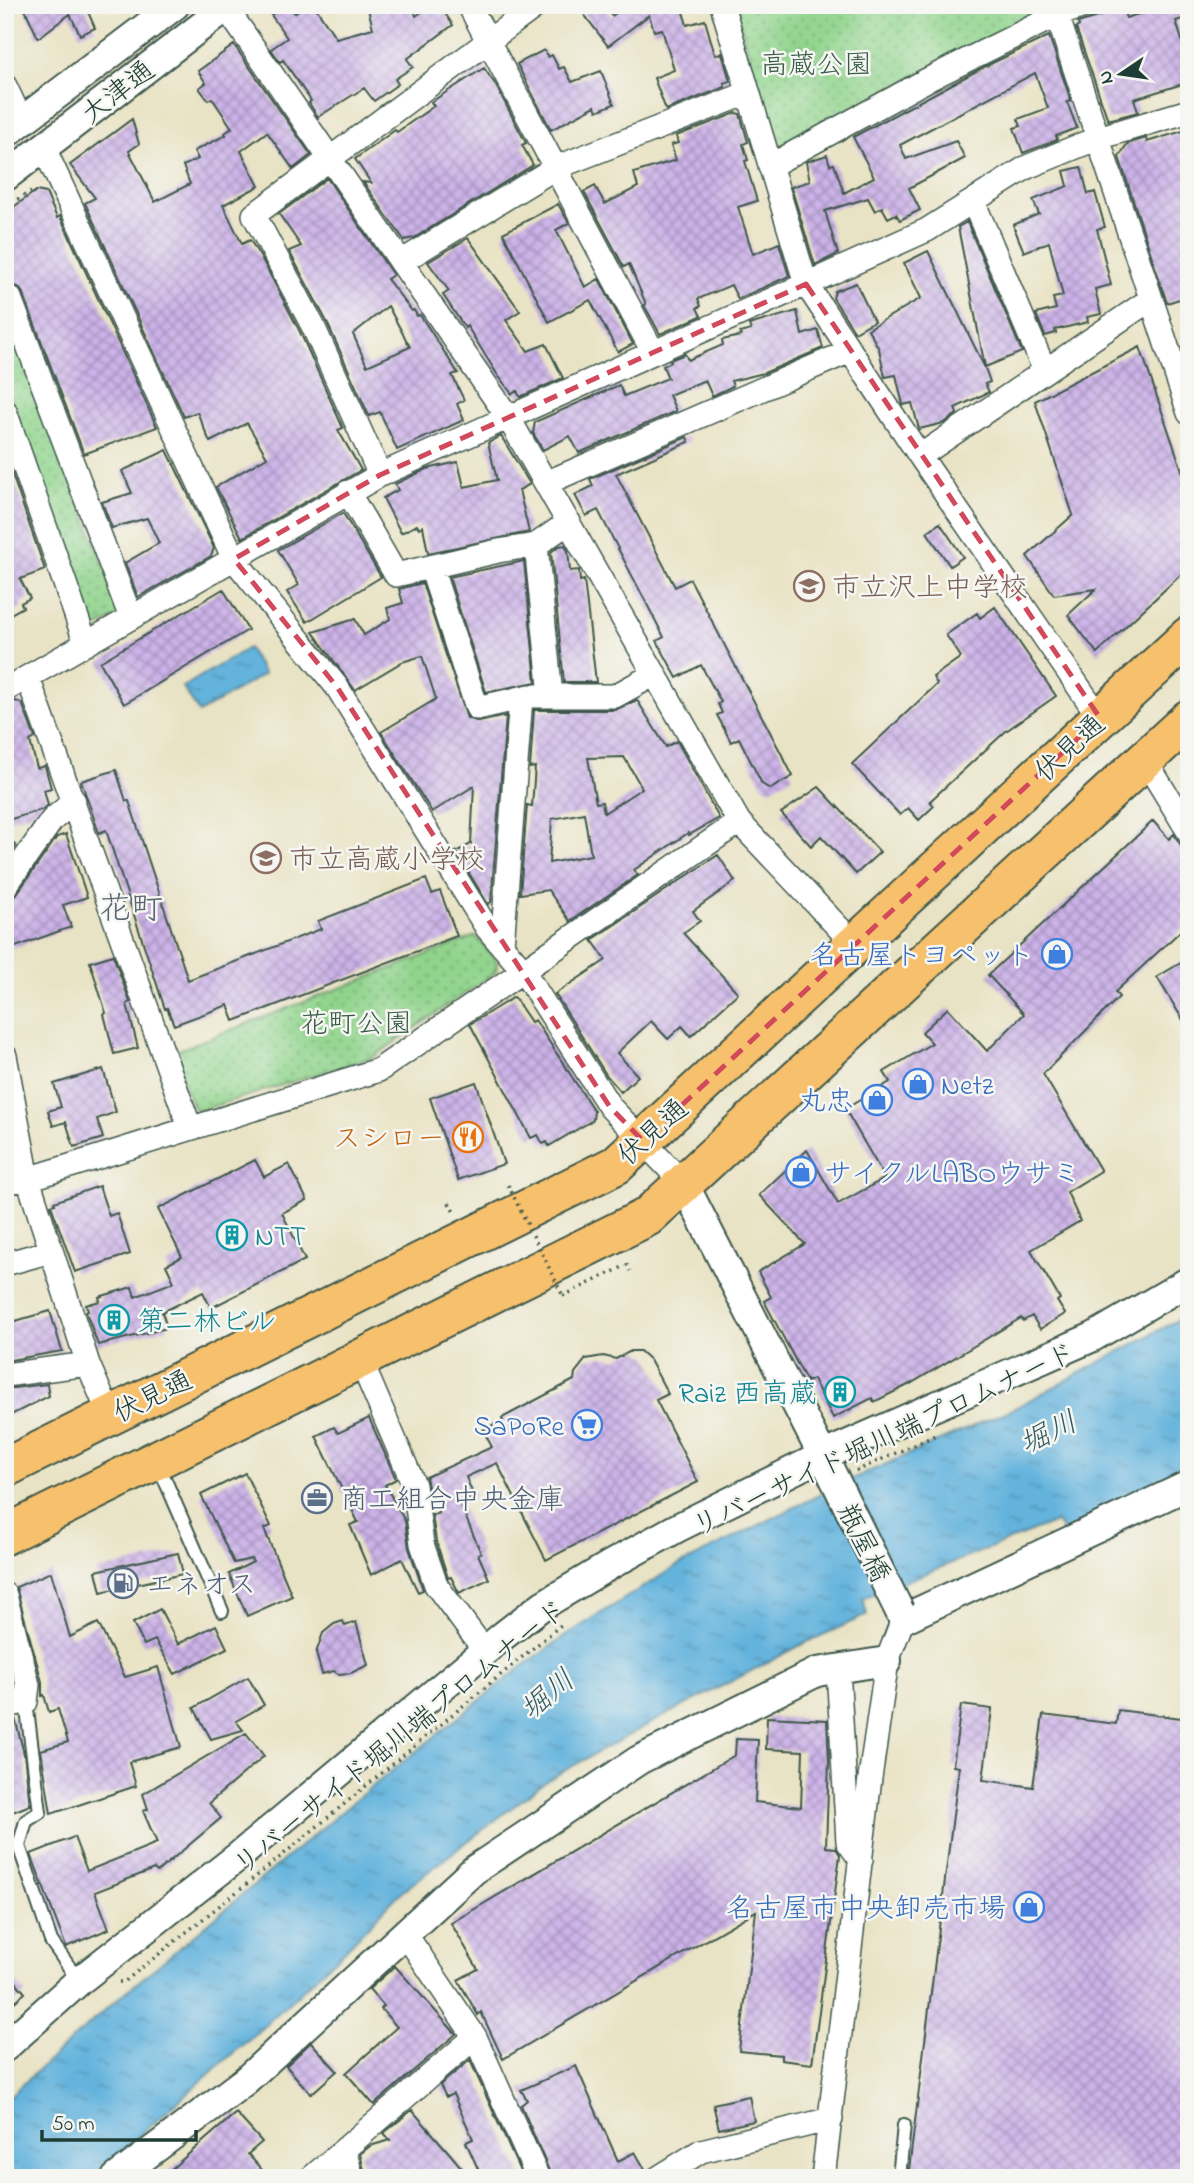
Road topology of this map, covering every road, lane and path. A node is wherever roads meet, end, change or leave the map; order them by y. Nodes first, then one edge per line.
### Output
1 (175, 5) edge
2 (469, 5) edge
3 (537, 5) edge
4 (722, 5) edge
5 (1087, 5) edge
6 (227, 6) edge
7 (1057, 15) junction
8 (488, 41) junction
9 (5, 86) edge
10 (748, 93) junction
11 (1189, 111) edge
12 (13, 128) edge
13 (1098, 138) junction
14 (44, 148) junction
15 (330, 158) junction
16 (770, 166) junction
17 (555, 167) junction
18 (5, 177) edge
19 (973, 201) junction
20 (401, 262) junction
21 (806, 284) junction
22 (1151, 299) junction
23 (5, 300) edge
24 (850, 351) junction
25 (653, 352) junction
26 (1045, 371) junction
27 (5, 411) edge
28 (1189, 413) edge
29 (508, 417) junction
30 (920, 456) junction
31 (380, 475) junction
32 (546, 483) junction
33 (348, 492) junction
34 (569, 522) junction
35 (536, 545) junction
36 (234, 559) junction
37 (431, 567) junction
38 (131, 618) junction
39 (1189, 635) edge
40 (86, 644) junction
41 (655, 674) junction
42 (28, 678) junction
43 (5, 691) edge
44 (551, 696) junction
45 (520, 698) junction
46 (1100, 718) junction
47 (1189, 719) edge
48 (1145, 760) junction
49 (74, 801) junction
50 (739, 822) junction
51 (1189, 832) edge
52 (5, 887) edge
53 (855, 945) junction
54 (502, 946) junction
55 (522, 970) junction
56 (5, 1056) edge
57 (190, 1128) junction
58 (643, 1141) junction
59 (17, 1180) edge
60 (684, 1184) junction
61 (508, 1185) dead end
62 (449, 1203) dead end
63 (454, 1212) dead end
64 (51, 1251) junction
65 (5, 1264) edge
66 (630, 1270) dead end
67 (1189, 1281) edge
68 (360, 1359) junction
69 (88, 1364) junction
70 (5, 1375) edge
71 (110, 1416) junction
72 (938, 1434) dead end
73 (157, 1460) junction
74 (836, 1466) junction
75 (5, 1468) edge
76 (1189, 1485) edge
77 (5, 1535) edge
78 (5, 1595) edge
79 (222, 1611) dead end
80 (901, 1616) junction
81 (561, 1625) dead end
82 (485, 1651) junction
83 (887, 1661) junction
84 (838, 1668) junction
85 (16, 1704) edge
86 (861, 1860) junction
87 (406, 1935) junction
88 (79, 1981) junction
89 (114, 1982) dead end
90 (475, 2037) junction
91 (5, 2047) edge
92 (831, 2119) junction
93 (904, 2125) dead end
94 (344, 2150) junction
95 (116, 2178) edge
96 (311, 2178) edge
97 (352, 2178) edge
98 (538, 2178) edge
99 (658, 2178) edge
100 (823, 2178) edge
101 (899, 2178) edge

1 - 12 street, 大津通
2 - 8 street
3 - 8 street
4 - 10 street
5 - 7 street
6 - 14 street, 大津通
6 - 15 street
7 - 13 street
7 - 16 street
8 - 15 street
8 - 17 street
9 - 12 street
10 - 16 street
10 - 17 street
11 - 13 street
13 - 19 street
13 - 22 street
14 - 18 street, 大津通
14 - 36 street
15 - 20 street
15 - 31 street
16 - 21 street
17 - 20 street
17 - 25 street
19 - 21 street
19 - 26 street
20 - 29 street
21 - 24 street
21 - 25 street
22 - 26 street
22 - 28 street
23 - 38 street
24 - 30 street
24 - 32 street
25 - 29 street
26 - 30 street
27 - 40 street
29 - 31 street
29 - 32 street
30 - 46 street
31 - 33 street
32 - 34 street
33 - 36 street
33 - 37 street
34 - 35 street
34 - 41 street
35 - 37 street
35 - 44 street
36 - 38 street
36 - 54 street
37 - 45 street
38 - 40 street
39 - 46 highway, 伏見通
40 - 42 street
41 - 44 street
41 - 50 street
42 - 43 street
42 - 49 street
44 - 45 street
45 - 54 street
46 - 53 highway, 伏見通
47 - 48 highway
48 - 51 street
48 - 60 highway
49 - 52 street
49 - 57 street
50 - 53 street
50 - 55 street
53 - 58 highway, 伏見通
54 - 55 street
55 - 57 street
55 - 58 street
56 - 59 street
57 - 59 street
58 - 60 street
58 - 71 highway, 伏見通
59 - 64 street
60 - 68 highway
60 - 74 street, 瓶屋橋
61 - 66 path, bridge
62 - 63 path
64 - 65 street
64 - 69 street
67 - 74 street
68 - 73 highway
68 - 82 street
69 - 70 street
69 - 71 street
71 - 75 highway, 伏見通
72 - 74 path, リバーサイド堀川端プロムナード
73 - 77 highway
73 - 79 lane
74 - 80 street, 瓶屋橋, bridge
74 - 82 street
76 - 80 street
78 - 85 street
80 - 83 street
81 - 89 path, リバーサイド堀川端プロムナード
82 - 88 street
83 - 84 street
83 - 86 street
84 - 86 street
84 - 87 street
85 - 88 lane
86 - 92 street
87 - 90 street
87 - 95 street
88 - 91 street
90 - 94 street
90 - 98 street
92 - 99 street
92 - 100 street
93 - 101 lane
94 - 96 street
94 - 97 street

